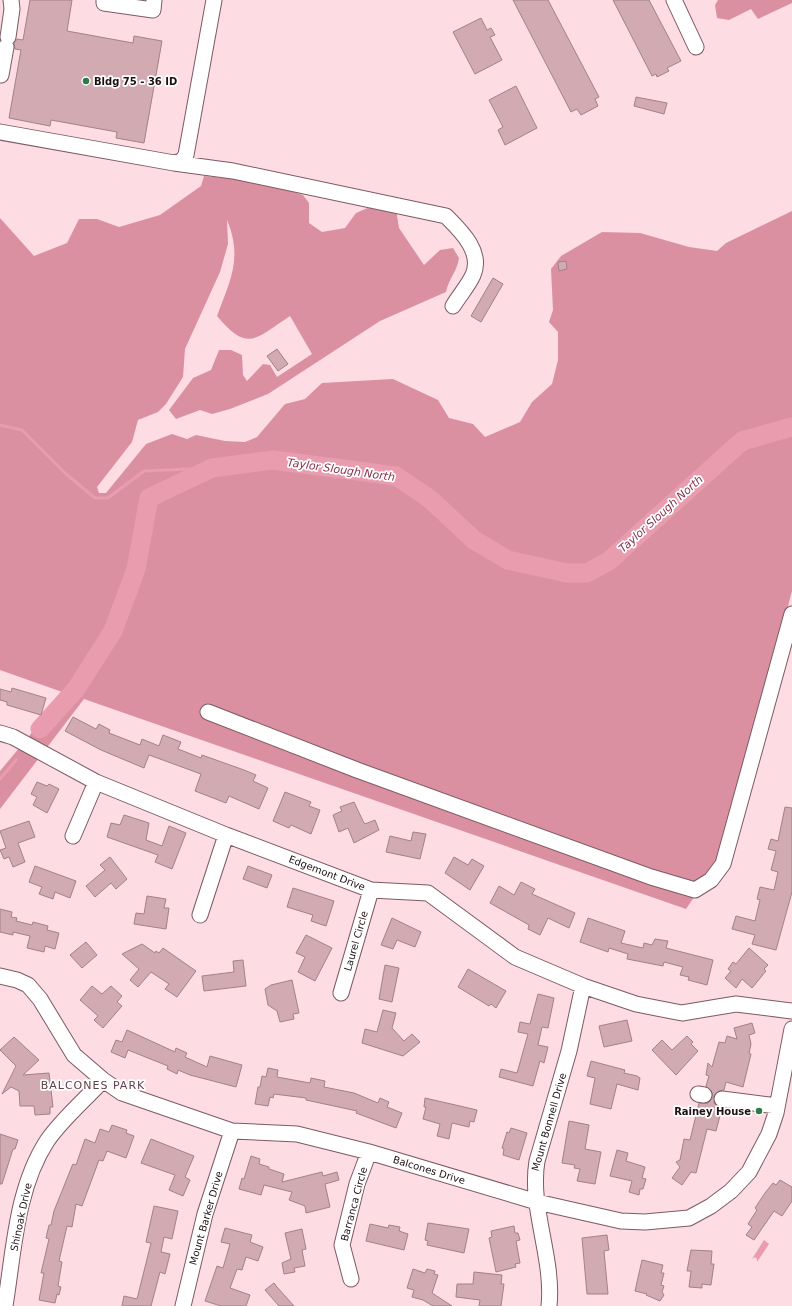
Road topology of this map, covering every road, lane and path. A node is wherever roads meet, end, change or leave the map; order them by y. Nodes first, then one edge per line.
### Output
1 (11, 0) edge
2 (104, 0) edge
3 (154, 0) edge
4 (214, 0) edge
5 (674, 0) edge
6 (126, 3) edge
7 (696, 46) dead end
8 (0, 77) edge
9 (0, 132) edge
10 (174, 163) junction
11 (453, 306) dead end
12 (792, 614) edge
13 (208, 712) dead end
14 (0, 733) edge
15 (96, 782) junction
16 (226, 835) junction
17 (73, 836) dead end
18 (371, 890) junction
19 (200, 915) dead end
20 (0, 976) edge
21 (583, 986) junction
22 (341, 992) dead end
23 (792, 1011) edge
24 (792, 1029) edge
25 (103, 1080) junction
26 (722, 1099) dead end
27 (777, 1106) junction
28 (232, 1131) junction
29 (369, 1152) junction
30 (537, 1202) junction
31 (351, 1280) dead end
32 (6, 1306) edge
33 (183, 1306) edge
34 (549, 1306) edge

1 - 8 street
2 - 6 street
3 - 6 street
4 - 10 street
5 - 7 street
9 - 10 street
10 - 11 street
12 - 13 street
14 - 15 street, Edgemont Drive
15 - 16 street, Edgemont Drive
15 - 17 street
16 - 18 street, Edgemont Drive
16 - 19 street
18 - 21 street, Edgemont Drive
18 - 22 street, Laurel Circle
20 - 25 street, Balcones Drive
21 - 23 street, Edgemont Drive
21 - 30 street, Mount Bonnell Drive
24 - 27 street, Balcones Drive
25 - 28 street, Balcones Drive
25 - 32 street, Shinoak Drive
26 - 27 street
27 - 30 street, Balcones Drive
28 - 29 street, Balcones Drive
28 - 33 street, Mount Barker Drive
29 - 30 street, Balcones Drive
29 - 31 street, Barranca Circle
30 - 34 street, Mount Bonnell Drive

